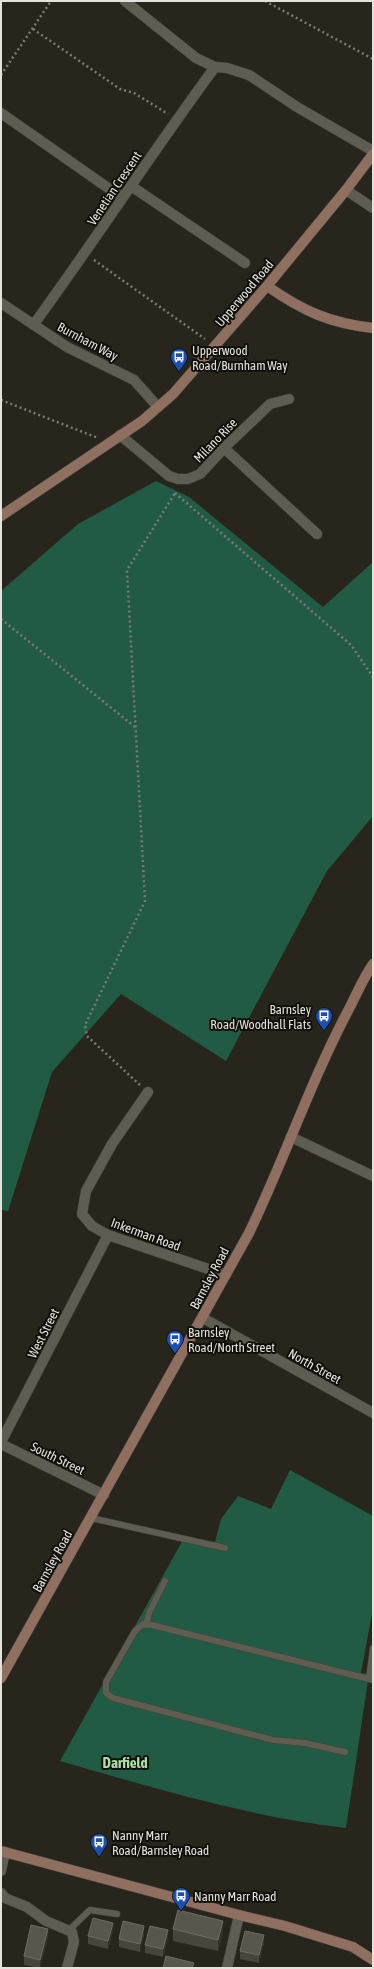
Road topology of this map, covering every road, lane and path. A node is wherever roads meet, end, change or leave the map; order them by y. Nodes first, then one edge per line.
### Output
1 (51, 1) edge
2 (125, 1) edge
3 (265, 1) edge
4 (33, 29) junction
5 (373, 59) edge
6 (215, 67) junction
7 (1, 76) edge
8 (1, 114) edge
9 (176, 119) junction
10 (373, 151) edge
11 (373, 154) edge
12 (131, 186) junction
13 (346, 190) junction
14 (121, 197) junction
15 (373, 208) edge
16 (85, 254) junction
17 (245, 263) dead end
18 (267, 286) junction
19 (1, 303) edge
20 (34, 324) junction
21 (373, 328) edge
22 (215, 347) junction
23 (289, 399) dead end
24 (1, 400) edge
25 (158, 407) junction
26 (120, 435) junction
27 (109, 443) junction
28 (224, 448) junction
29 (171, 489) dead end
30 (175, 493) junction
31 (1, 516) edge
32 (317, 534) dead end
33 (1, 619) edge
34 (373, 677) edge
35 (135, 728) junction
36 (372, 966) edge
37 (148, 1092) joint
38 (291, 1137) junction
39 (373, 1176) edge
40 (108, 1235) junction
41 (226, 1275) junction
42 (203, 1318) junction
43 (373, 1414) edge
44 (1, 1443) edge
45 (104, 1495) junction
46 (91, 1518) junction
47 (225, 1548) dead end
48 (165, 1581) dead end
49 (146, 1624) junction
50 (373, 1648) edge
51 (1, 1678) edge
52 (371, 1679) edge
53 (345, 1752) dead end
54 (3, 1852) edge
55 (1, 1871) edge
56 (1, 1893) edge
57 (117, 1914) dead end
58 (239, 1916) junction
59 (69, 1930) junction
60 (373, 1960) edge
61 (67, 1968) edge
62 (227, 1968) edge

1 - 4 path
2 - 6 street
3 - 5 path
4 - 7 path
4 - 9 path
6 - 9 street, Venetian Crescent
6 - 10 street
8 - 14 street
9 - 12 street, Venetian Crescent
11 - 13 street, Upperwood Road
12 - 14 street, Venetian Crescent
12 - 17 street
13 - 15 street
13 - 18 street, Upperwood Road
14 - 16 street, Venetian Crescent
16 - 20 street, Venetian Crescent
16 - 22 path
18 - 21 street
18 - 22 street, Upperwood Road
19 - 20 street, Burnham Way
20 - 25 street, Burnham Way
22 - 25 street, Upperwood Road
23 - 28 street, Milano Rise
24 - 27 path
25 - 26 street, Upperwood Road
26 - 27 street, Upperwood Road
26 - 28 street, Milano Rise
27 - 31 street, Upperwood Road
28 - 32 street
29 - 30 path
30 - 34 path
30 - 35 path
33 - 35 path
35 - 37 path
36 - 38 street, Barnsley Road
37 - 40 street, Inkerman Road
38 - 39 street
38 - 41 street, Barnsley Road
40 - 41 street, Inkerman Road
40 - 44 street, West Street
41 - 42 street, Barnsley Road
42 - 43 street, North Street
42 - 45 street, Barnsley Road
44 - 45 street, South Street
45 - 46 street, Barnsley Road
46 - 47 lane
46 - 51 street, Barnsley Road
48 - 49 lane
49 - 52 lane
49 - 53 lane
50 - 52 lane
54 - 55 street
54 - 58 street
56 - 59 street
57 - 59 lane
58 - 60 street
58 - 62 street
59 - 61 street

